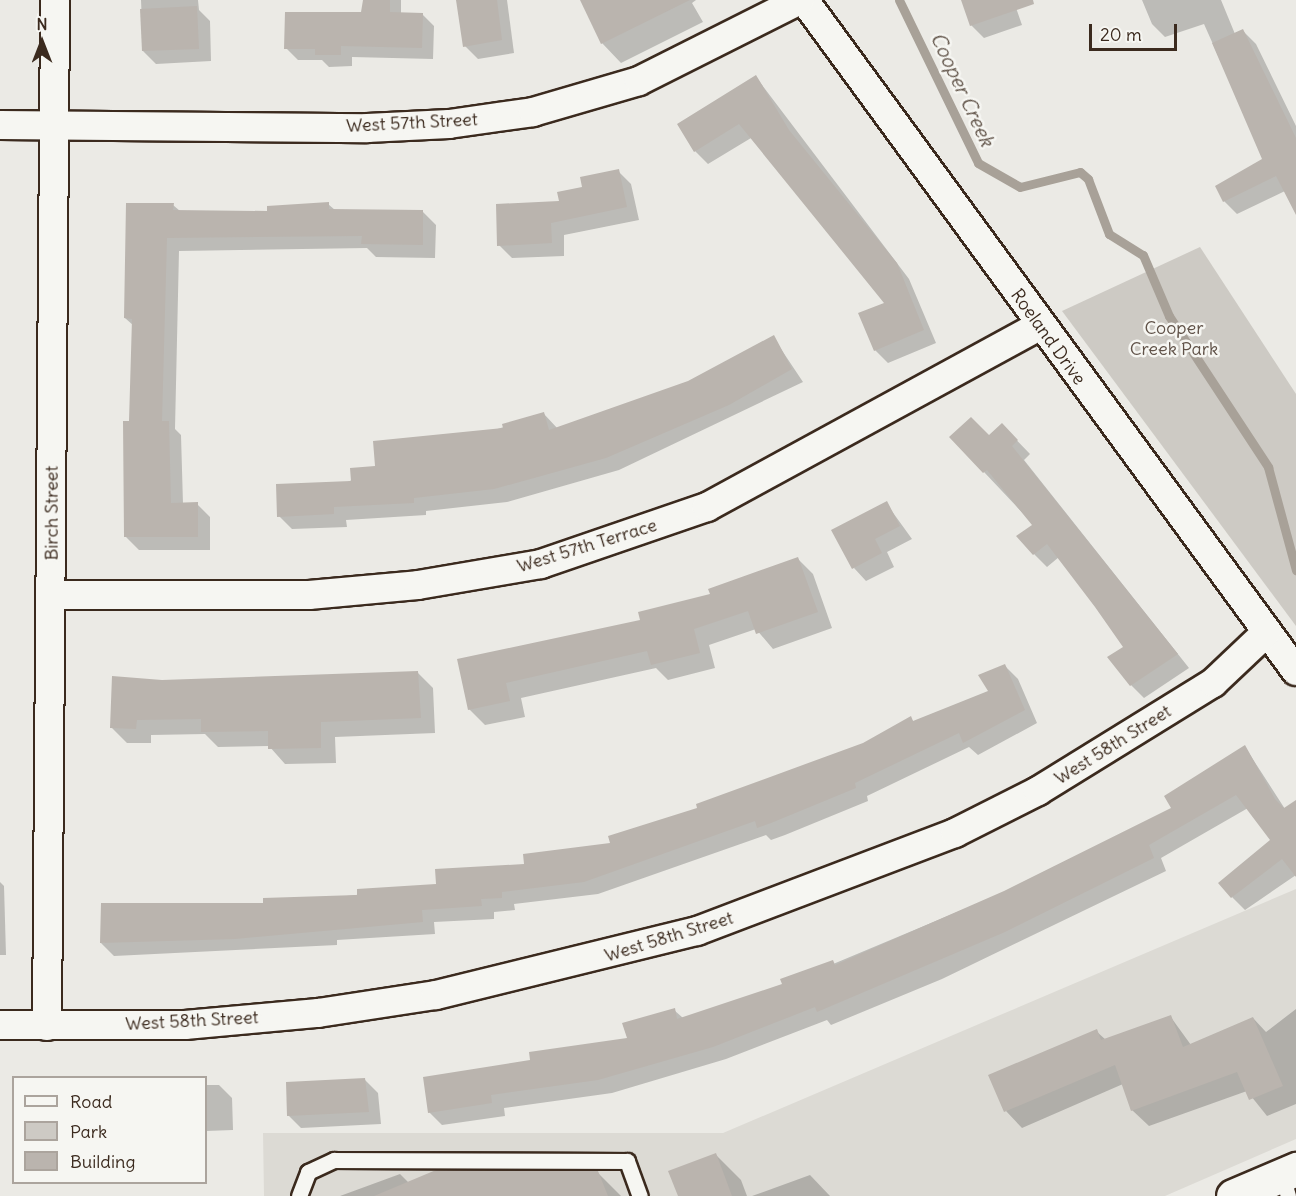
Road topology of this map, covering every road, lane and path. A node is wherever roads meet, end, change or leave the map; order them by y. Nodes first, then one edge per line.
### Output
1 (55, 0) edge
2 (802, 0) edge
3 (0, 125) edge
4 (55, 125) junction
5 (1040, 326) junction
6 (52, 595) junction
7 (1267, 632) junction
8 (1296, 671) edge
9 (0, 1025) edge
10 (47, 1026) junction
11 (1289, 1180) edge
12 (299, 1196) edge
13 (640, 1196) edge
14 (1233, 1196) edge

1 - 4 street, Birch Street
2 - 4 street, West 57th Street
2 - 5 street, Roeland Drive
3 - 4 street, West 57th Street
4 - 6 street, Birch Street
5 - 6 street, West 57th Terrace
5 - 7 street, Roeland Drive
6 - 10 street, Birch Street
7 - 8 street, Roeland Drive
7 - 10 street, West 58th Street
9 - 10 street, West 58th Street
11 - 14 main road
12 - 13 lane

